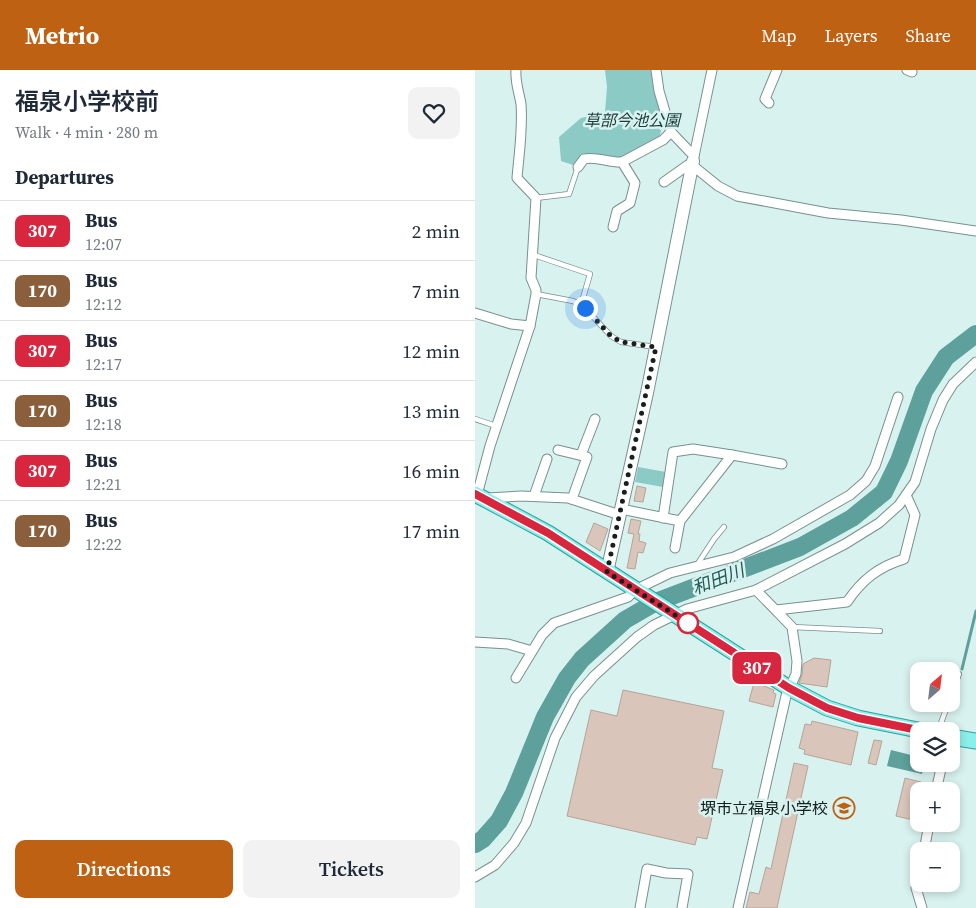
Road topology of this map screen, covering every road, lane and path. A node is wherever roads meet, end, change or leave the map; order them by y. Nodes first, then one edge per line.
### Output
1 (516, 70) edge
2 (656, 70) edge
3 (712, 70) edge
4 (777, 70) edge
5 (769, 103) dead end
6 (671, 132) junction
7 (693, 161) junction
8 (622, 162) junction
9 (578, 167) joint
10 (664, 182) dead end
11 (536, 198) junction
12 (613, 227) dead end
13 (976, 231) edge
14 (534, 254) junction
15 (536, 294) junction
16 (581, 305) junction
17 (475, 313) edge
18 (530, 326) junction
19 (656, 347) junction
20 (976, 362) edge
21 (898, 397) dead end
22 (475, 419) edge
23 (595, 419) dead end
24 (496, 426) junction
25 (558, 450) dead end
26 (733, 455) junction
27 (581, 456) junction
28 (547, 459) dead end
29 (782, 464) dead end
30 (906, 495) junction
31 (479, 496) edge
32 (534, 496) junction
33 (572, 499) junction
34 (621, 512) junction
35 (663, 518) junction
36 (680, 521) junction
37 (724, 527) dead end
38 (675, 548) dead end
39 (696, 567) junction
40 (607, 572) junction
41 (756, 590) junction
42 (639, 592) junction
43 (776, 610) junction
44 (671, 612) junction
45 (792, 627) junction
46 (880, 631) dead end
47 (475, 642) edge
48 (532, 651) junction
49 (515, 678) dead end
50 (789, 688) junction
51 (910, 728) edge
52 (960, 738) edge
53 (976, 741) edge
54 (475, 877) edge
55 (917, 892) edge
56 (640, 908) edge
57 (682, 908) edge
58 (738, 908) edge
59 (922, 908) edge

1 - 11 street
2 - 6 street
3 - 7 street
4 - 5 street
6 - 7 street
6 - 8 street
7 - 10 street
7 - 13 street
7 - 19 street
8 - 9 street
8 - 12 street
9 - 11 lane
11 - 14 street
14 - 15 street
14 - 16 lane
15 - 16 lane
15 - 18 street
16 - 19 lane
17 - 18 street
18 - 24 street
19 - 34 street
20 - 30 street
21 - 39 street
22 - 24 lane
23 - 27 street
24 - 31 street
25 - 27 street
26 - 29 street
26 - 35 street
26 - 36 street
27 - 33 street
28 - 32 street
30 - 41 street
30 - 43 street
31 - 32 street
31 - 40 main road
32 - 33 street
33 - 34 street
34 - 35 street
34 - 40 street
35 - 36 street
36 - 38 street
37 - 39 lane
39 - 42 street
40 - 42 main road
41 - 43 street
41 - 44 street
42 - 44 main road
42 - 48 street
43 - 45 street
44 - 50 main road
44 - 54 street
45 - 46 lane
45 - 50 street
47 - 48 street
48 - 49 street
50 - 51 main road
50 - 58 street
52 - 53 main road
55 - 59 street
56 - 57 street

